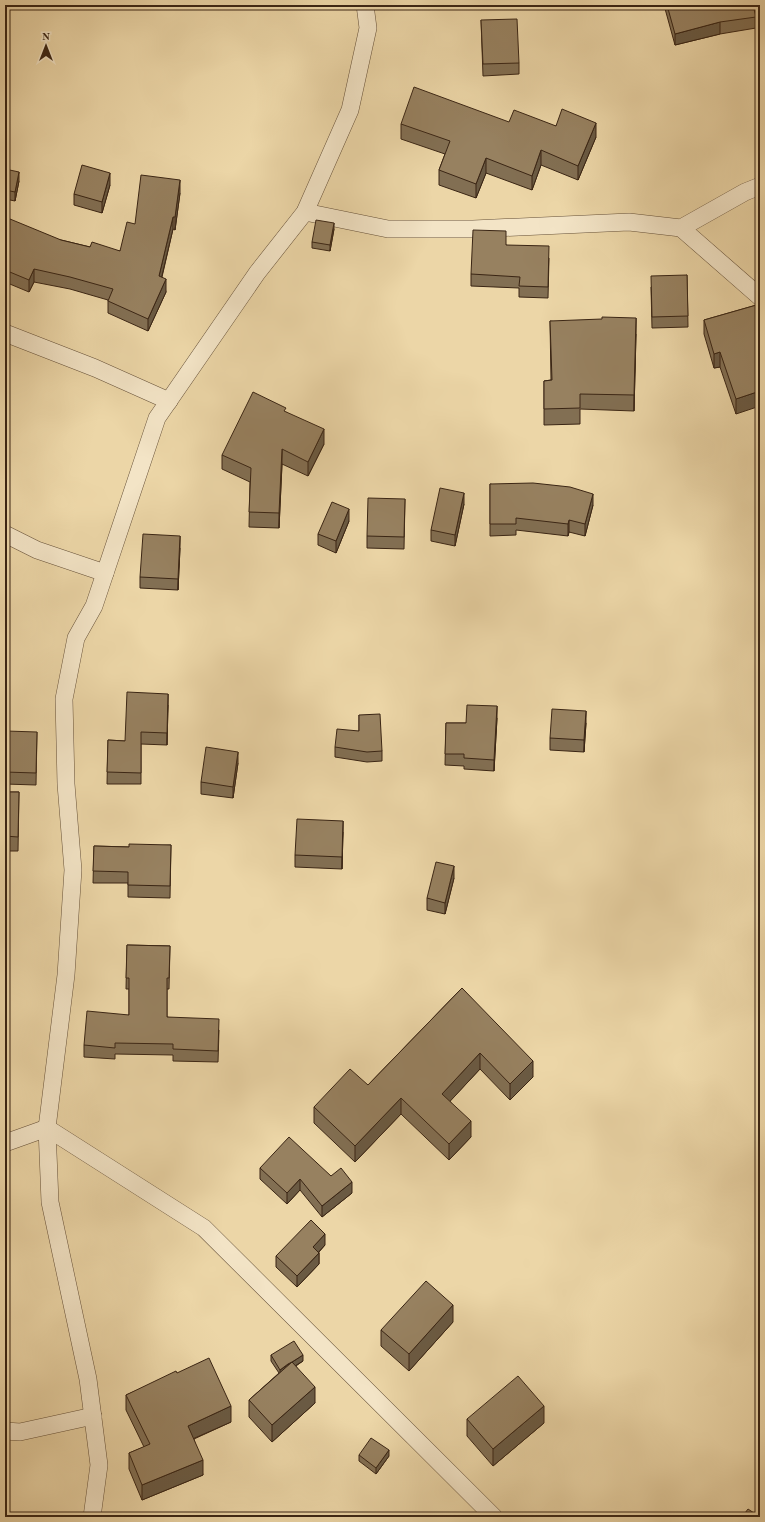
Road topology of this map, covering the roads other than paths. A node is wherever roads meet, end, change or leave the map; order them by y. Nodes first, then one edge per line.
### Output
1 (365, 5) edge
2 (760, 186) edge
3 (305, 212) junction
4 (681, 228) junction
5 (760, 297) edge
6 (5, 333) edge
7 (169, 400) junction
8 (5, 534) edge
9 (105, 573) junction
10 (47, 1128) junction
11 (5, 1143) edge
12 (93, 1416) junction
13 (5, 1432) edge
14 (92, 1517) edge
15 (494, 1517) edge

1 - 3 street
2 - 4 street
3 - 4 street
3 - 7 street
4 - 5 street
6 - 7 street
7 - 9 street
8 - 9 street
9 - 10 street
10 - 11 street
10 - 12 street
10 - 15 street
12 - 13 street
12 - 14 street

